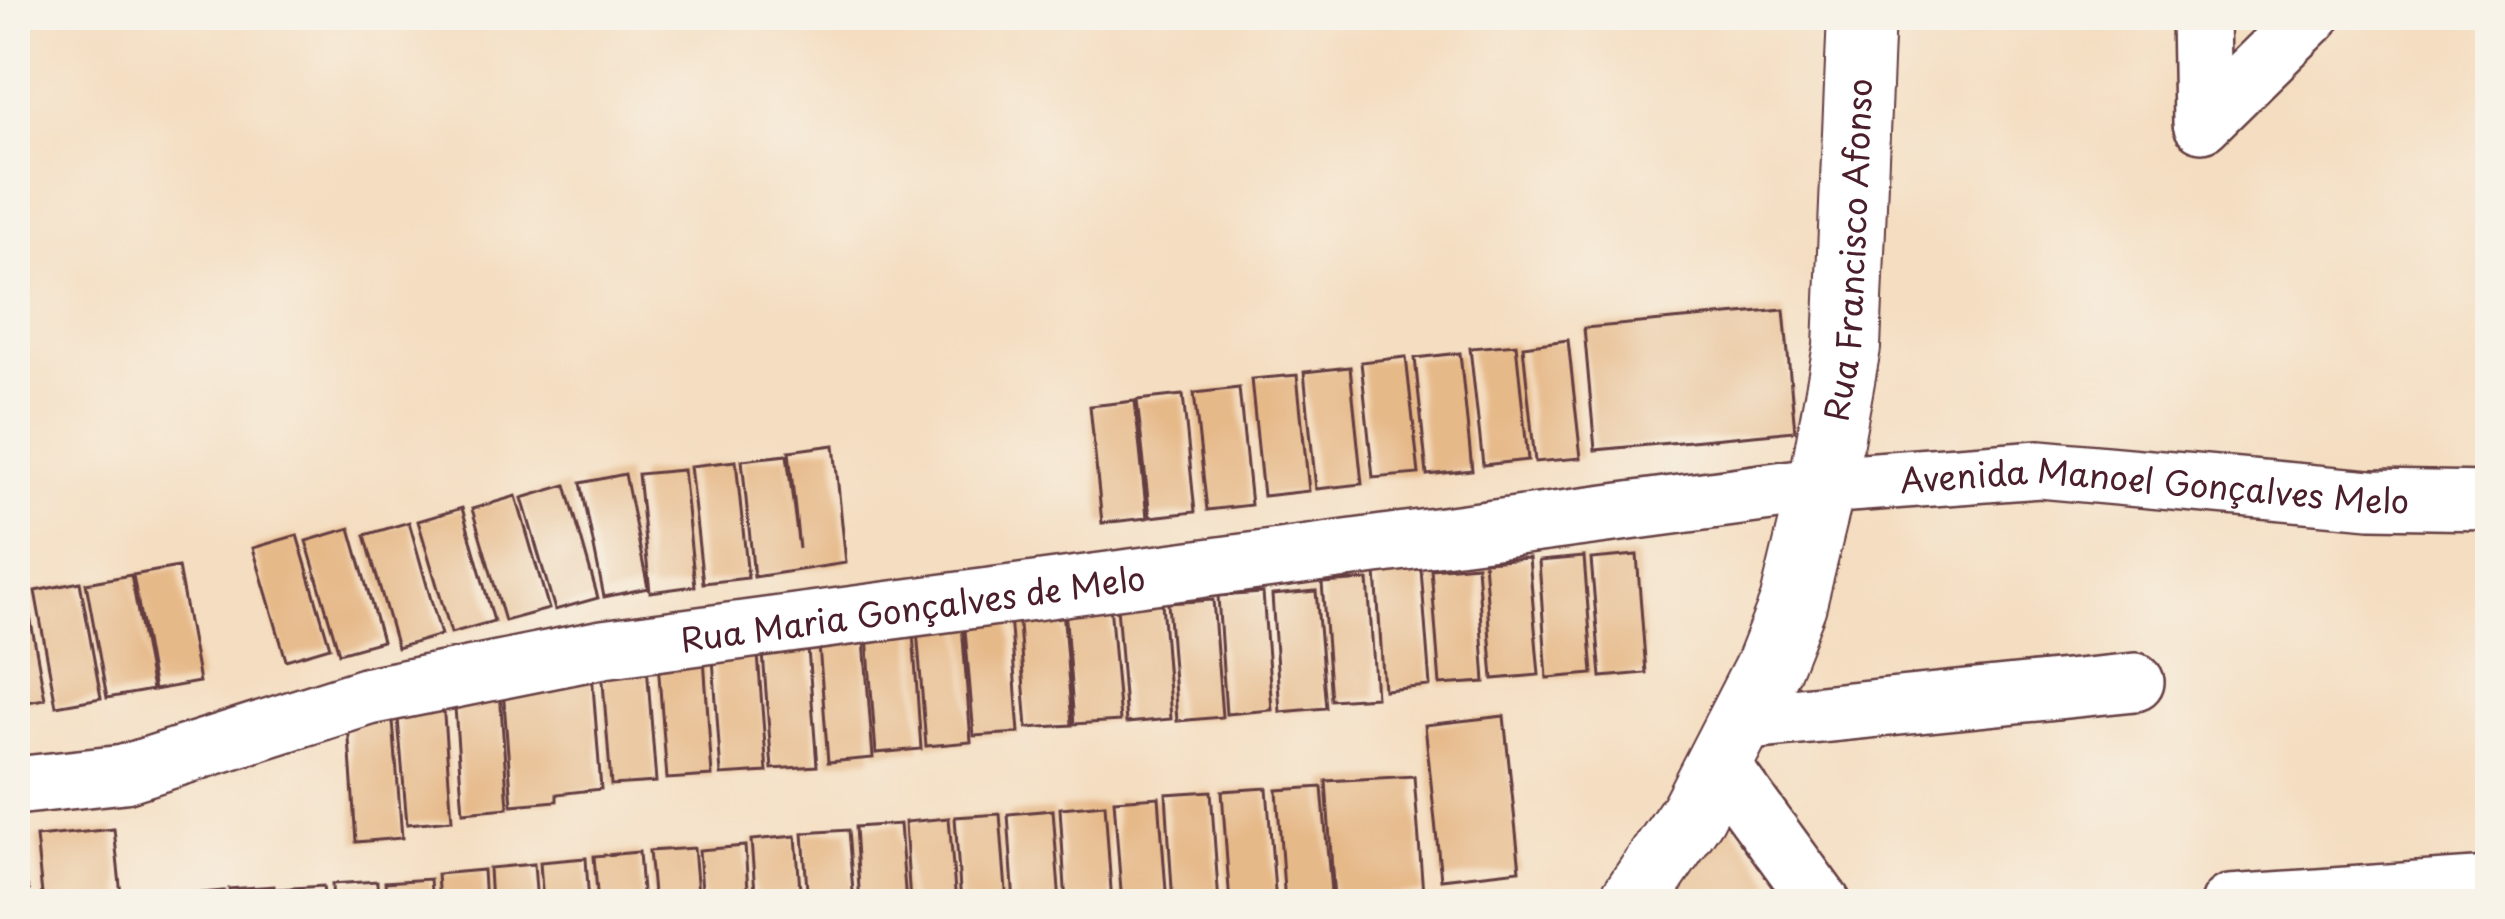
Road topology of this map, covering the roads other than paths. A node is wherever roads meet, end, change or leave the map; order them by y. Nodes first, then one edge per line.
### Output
1 (1862, 15) edge
2 (2200, 15) edge
3 (2312, 15) edge
4 (1822, 485) junction
5 (2490, 501) edge
6 (2135, 682) dead end
7 (1730, 743) junction
8 (15, 786) edge
9 (2490, 886) edge
10 (1631, 904) edge
11 (1822, 904) edge
12 (2230, 904) edge

1 - 4 street, Rua Francisco Afonso
2 - 3 street
4 - 5 street, Avenida Manoel Gonçalves Melo
4 - 7 street, Rua Francisco Afonso
4 - 8 street, Rua Maria Gonçalves de Melo
6 - 7 street
7 - 10 street, Rua Francisco Afonso
7 - 11 street
9 - 12 street

